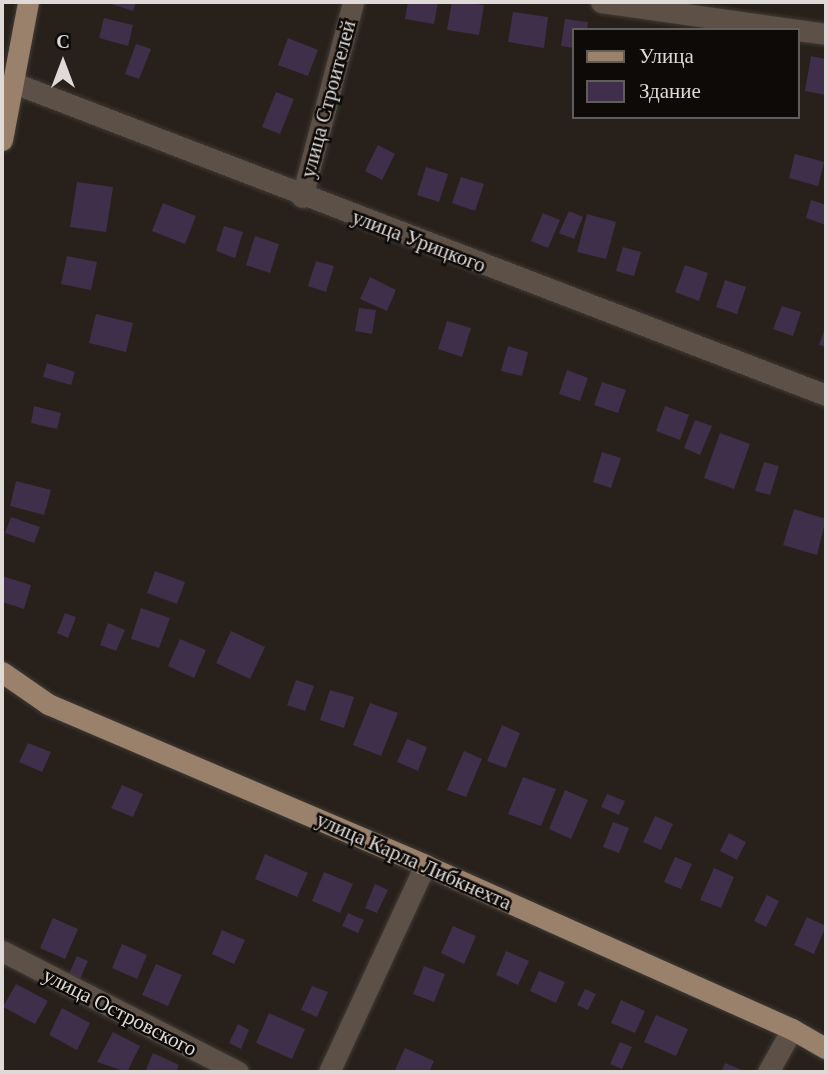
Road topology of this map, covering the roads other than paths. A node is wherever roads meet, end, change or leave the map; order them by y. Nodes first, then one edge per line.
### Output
1 (28, 2) edge
2 (353, 2) edge
3 (609, 2) edge
4 (784, 28) edge
5 (800, 30) edge
6 (826, 34) edge
7 (14, 83) junction
8 (2, 139) edge
9 (302, 197) junction
10 (826, 395) edge
11 (2, 672) edge
12 (425, 864) junction
13 (2, 951) edge
14 (792, 1029) junction
15 (826, 1049) edge
16 (238, 1072) edge
17 (329, 1072) edge
18 (768, 1072) edge

1 - 7 main road
2 - 9 street, улица Строителей
3 - 4 street
5 - 6 street
7 - 8 main road
7 - 9 street, улица Урицкого
9 - 10 street, улица Урицкого
11 - 12 main road, улица Карла Либкнехта
12 - 14 main road, улица Карла Либкнехта
12 - 17 street
13 - 16 street, улица Островского
14 - 15 main road, улица Карла Либкнехта
14 - 18 street

